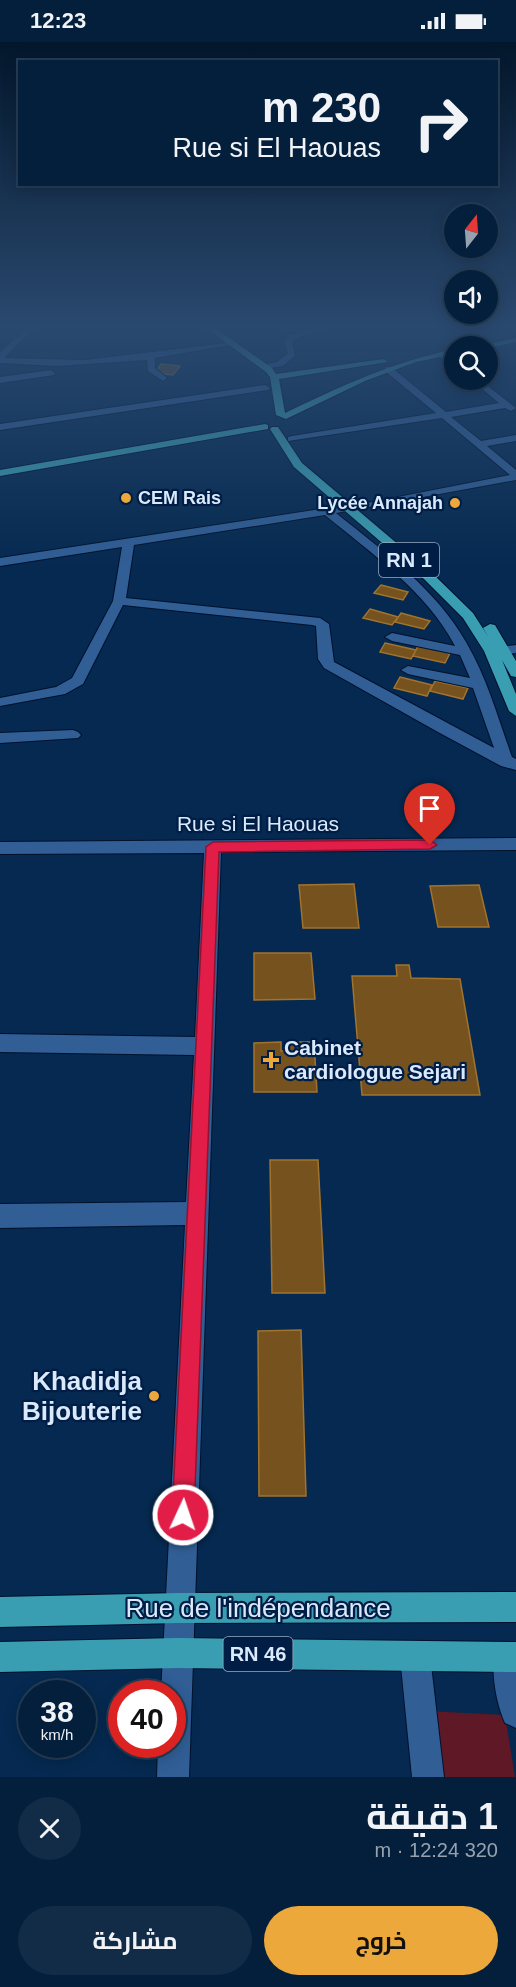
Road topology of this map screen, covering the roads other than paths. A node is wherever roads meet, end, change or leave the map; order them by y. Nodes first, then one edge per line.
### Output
1 (143, 406) edge
2 (279, 406) edge
3 (312, 406) edge
4 (432, 406) edge
5 (512, 408) edge
6 (443, 415) junction
7 (282, 425) junction
8 (0, 427) edge
9 (516, 438) edge
10 (479, 444) junction
11 (0, 467) edge
12 (0, 473) edge
13 (516, 476) edge
14 (351, 508) junction
15 (328, 512) junction
16 (128, 544) junction
17 (0, 562) edge
18 (119, 602) junction
19 (392, 637) dead end
20 (511, 649) edge
21 (464, 652) junction
22 (408, 670) dead end
23 (516, 673) edge
24 (477, 684) junction
25 (0, 702) edge
26 (516, 711) edge
27 (73, 735) dead end
28 (0, 738) edge
29 (511, 764) edge
30 (516, 844) edge
31 (213, 847) junction
32 (0, 848) edge
33 (0, 1043) edge
34 (205, 1046) junction
35 (197, 1213) junction
36 (0, 1216) edge
37 (516, 1607) edge
38 (179, 1608) junction
39 (0, 1612) edge
40 (178, 1653) junction
41 (415, 1656) junction
42 (0, 1657) edge
43 (512, 1657) edge
44 (516, 1712) edge
45 (173, 1777) edge
46 (428, 1777) edge

1 - 8 street
2 - 7 main road, RN 1
3 - 7 main road
4 - 6 street
5 - 6 street
6 - 7 street
6 - 10 street
7 - 11 main road
7 - 12 main road
7 - 14 main road, RN 1
7 - 14 main road, RN 1
9 - 10 street
10 - 13 street
13 - 14 street
14 - 15 street
14 - 20 main road, RN 1
14 - 26 main road, RN 1
15 - 16 street
15 - 21 street
16 - 17 street
16 - 18 street
18 - 25 street
18 - 29 street
19 - 21 street
20 - 23 main road, RN 1
21 - 24 street
22 - 24 street
24 - 29 street
27 - 28 street
30 - 31 street, Rue si El Haouas
31 - 32 street, Rue si El Haouas
31 - 34 street
33 - 34 street
34 - 35 street
35 - 36 street
35 - 38 street
37 - 38 main road, Rue de l'indépendance / RN 46
38 - 39 main road, Rue de l'indépendance / RN 46
38 - 40 street
40 - 41 main road, Rue de l'indépendance / RN 46
40 - 42 main road, Rue de l'indépendance / RN 46
40 - 45 street
41 - 43 main road, Rue de l'indépendance / RN 46
41 - 46 street
43 - 44 street

